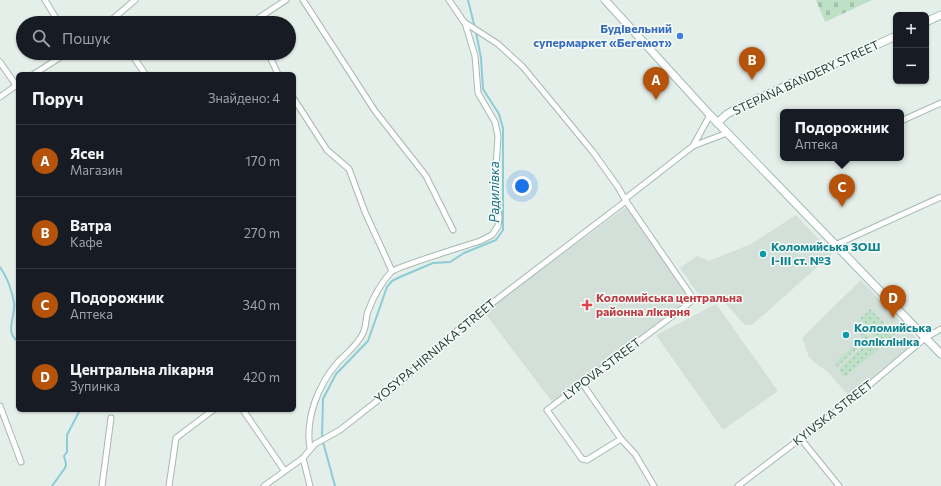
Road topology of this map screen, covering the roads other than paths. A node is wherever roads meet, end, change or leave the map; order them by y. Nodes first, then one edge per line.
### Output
1 (45, 0) edge
2 (135, 0) edge
3 (286, 0) edge
4 (303, 0) edge
5 (449, 0) edge
6 (605, 0) edge
7 (941, 15) edge
8 (55, 16) edge
9 (117, 16) edge
10 (263, 16) edge
11 (929, 21) edge
12 (464, 22) junction
13 (893, 37) edge
14 (56, 60) edge
15 (136, 60) edge
16 (271, 60) edge
17 (0, 62) edge
18 (37, 72) edge
19 (144, 72) edge
20 (277, 72) edge
21 (16, 85) edge
22 (16, 87) edge
23 (0, 97) edge
24 (296, 102) edge
25 (941, 103) edge
26 (710, 115) junction
27 (904, 120) edge
28 (717, 123) junction
29 (728, 134) junction
30 (693, 146) junction
31 (941, 197) edge
32 (625, 200) junction
33 (453, 230) dead end
34 (835, 245) junction
35 (392, 271) junction
36 (941, 329) edge
37 (925, 338) junction
38 (941, 354) edge
39 (582, 383) junction
40 (0, 406) edge
41 (210, 412) edge
42 (244, 412) edge
43 (111, 418) dead end
44 (621, 439) junction
45 (801, 439) junction
46 (310, 449) junction
47 (303, 458) junction
48 (21, 462) dead end
49 (284, 470) junction
50 (102, 486) edge
51 (169, 486) edge
52 (264, 486) edge
53 (310, 486) edge
54 (654, 486) edge
55 (738, 486) edge
56 (839, 486) edge

1 - 8 street
2 - 9 street
3 - 10 street
4 - 33 street
5 - 12 street
6 - 26 main road
7 - 11 main road
12 - 32 street
12 - 35 street
13 - 28 main road, STEPANA BANDERY STREET
14 - 18 street
15 - 19 street
16 - 20 street
17 - 21 street
22 - 23 street
24 - 35 street
25 - 27 street
26 - 28 main road
26 - 30 street
28 - 29 main road
29 - 30 street
29 - 34 main road
30 - 32 street, YOSYPA HIRNIAKA STREET
31 - 34 street
32 - 39 street, LYPOVA STREET
32 - 46 street, YOSYPA HIRNIAKA STREET
34 - 37 main road
35 - 46 street
36 - 37 street, KYIVSKA STREET
37 - 38 main road
37 - 45 street, KYIVSKA STREET
39 - 44 street
39 - 44 street, LYPOVA STREET
40 - 48 street
41 - 51 street
42 - 49 street
43 - 50 street
44 - 54 street
45 - 55 street, KYIVSKA STREET
45 - 56 street
46 - 47 street, YOSYPA HIRNIAKA STREET
47 - 49 street, YOSYPA HIRNIAKA STREET
47 - 53 street
49 - 52 street, YOSYPA HIRNIAKA STREET

